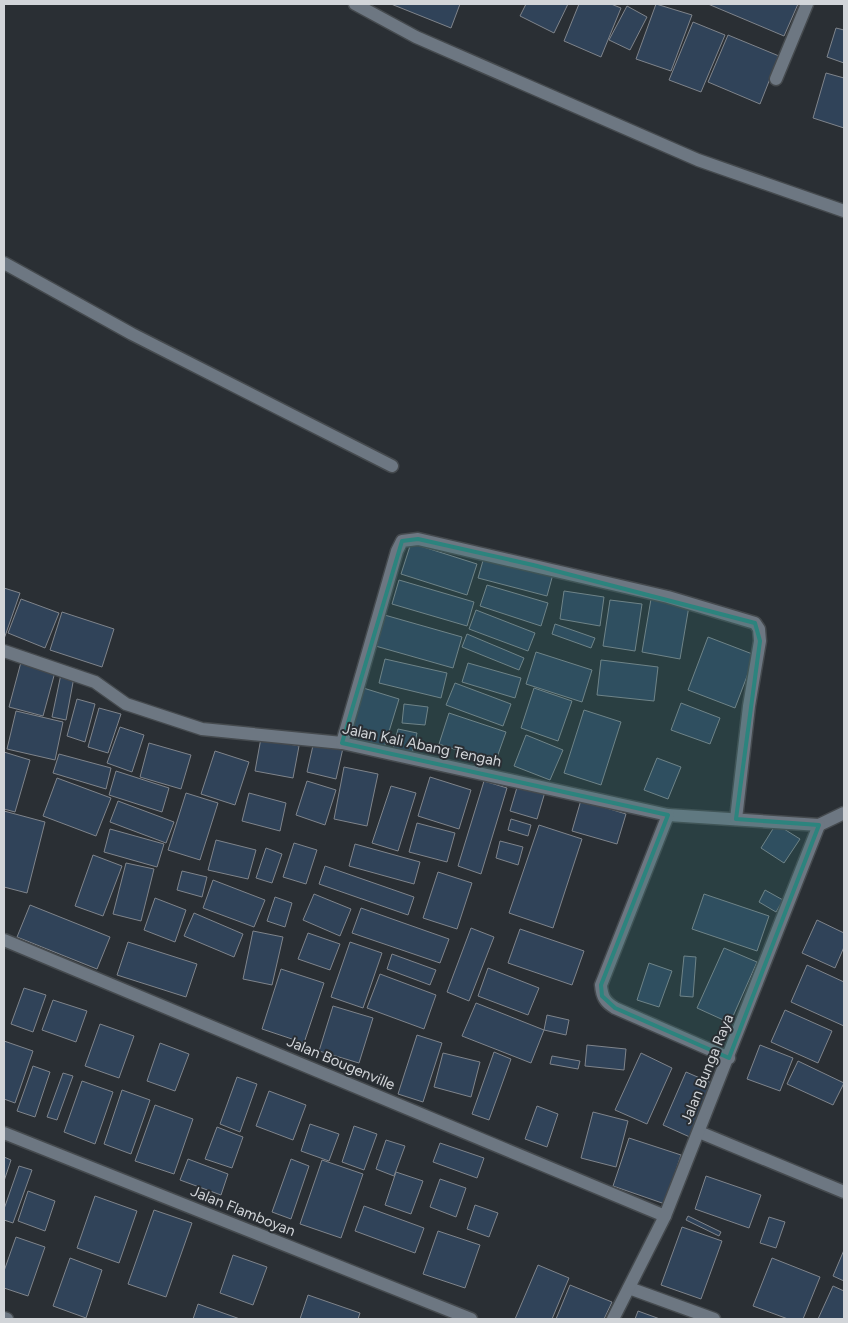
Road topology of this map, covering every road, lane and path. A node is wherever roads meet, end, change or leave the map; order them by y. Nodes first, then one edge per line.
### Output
1 (355, 4) edge
2 (807, 4) edge
3 (776, 79) dead end
4 (844, 211) edge
5 (4, 263) edge
6 (392, 466) dead end
7 (4, 651) edge
8 (342, 743) junction
9 (844, 813) edge
10 (668, 815) junction
11 (736, 819) junction
12 (819, 825) junction
13 (4, 940) edge
14 (729, 1058) junction
15 (700, 1132) junction
16 (4, 1133) edge
17 (844, 1192) edge
18 (665, 1216) junction
19 (629, 1288) junction
20 (471, 1319) edge
21 (613, 1319) edge
22 (714, 1319) edge

1 - 4 street
2 - 3 street
5 - 6 street
7 - 8 street, Jalan Kali Abang Tengah
8 - 10 street, Jalan Kali Abang Tengah
8 - 11 street
9 - 12 street, Jalan Kali Abang Tengah
10 - 11 street, Jalan Kali Abang Tengah
10 - 14 street
11 - 12 street, Jalan Kali Abang Tengah
12 - 14 street, Jalan Bunga Raya
13 - 18 street, Jalan Bougenville
14 - 15 street, Jalan Bunga Raya
15 - 17 street
15 - 18 street, Jalan Bunga Raya
16 - 20 street, Jalan Flamboyan
18 - 19 street, Jalan Bunga Raya
19 - 21 street, Jalan Bunga Raya
19 - 22 street

